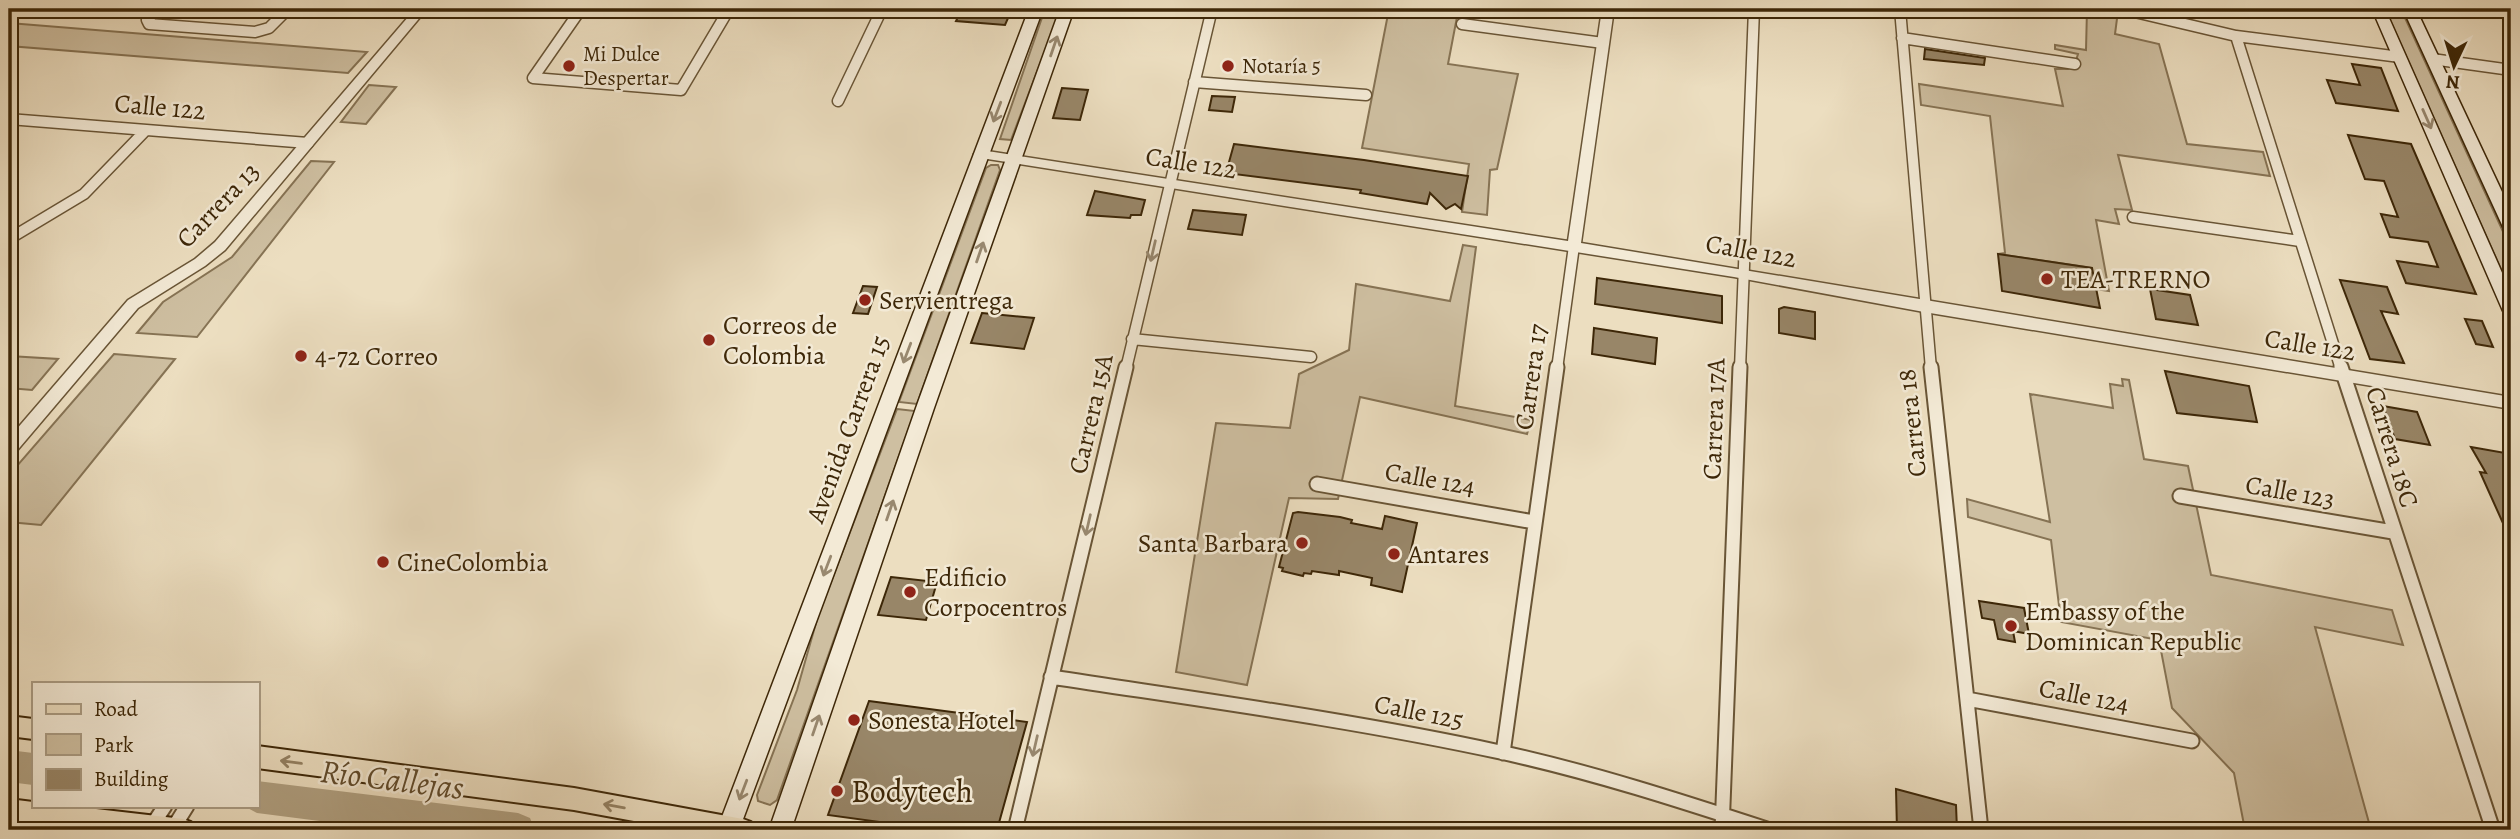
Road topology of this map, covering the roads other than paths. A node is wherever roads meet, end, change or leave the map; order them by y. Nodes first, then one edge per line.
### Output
1 (158, 9) edge
2 (288, 9) edge
3 (421, 9) edge
4 (581, 9) edge
5 (729, 9) edge
6 (882, 9) edge
7 (1036, 9) edge
8 (1067, 9) edge
9 (1212, 9) edge
10 (1608, 9) edge
11 (1754, 9) edge
12 (1900, 9) edge
13 (2122, 9) edge
14 (2378, 9) edge
15 (2409, 9) edge
16 (1462, 24) dead end
17 (2236, 36) junction
18 (1902, 38) junction
19 (1603, 43) junction
20 (2400, 57) junction
21 (2432, 58) junction
22 (2075, 64) dead end
23 (2511, 70) edge
24 (1194, 82) junction
25 (1366, 95) dead end
26 (838, 101) dead end
27 (9, 119) edge
28 (146, 131) junction
29 (308, 143) junction
30 (981, 154) junction
31 (1013, 159) junction
32 (1170, 184) junction
33 (2133, 217) dead end
34 (2511, 227) edge
35 (9, 239) edge
36 (2300, 241) junction
37 (1574, 246) junction
38 (1744, 274) junction
39 (1924, 307) junction
40 (2511, 311) edge
41 (1132, 339) junction
42 (1311, 357) dead end
43 (2344, 376) junction
44 (2511, 403) edge
45 (9, 449) edge
46 (1317, 484) dead end
47 (2180, 496) dead end
48 (1534, 522) junction
49 (2393, 533) junction
50 (1051, 677) junction
51 (1967, 699) junction
52 (9, 726) edge
53 (32, 729) edge
54 (2192, 741) dead end
55 (1503, 753) junction
56 (259, 757) edge
57 (9, 810) edge
58 (169, 820) edge
59 (1723, 823) edge
60 (733, 829) edge
61 (780, 830) edge
62 (1015, 830) edge
63 (1770, 830) edge
64 (1981, 830) edge
65 (2493, 830) edge

1 - 2 street
3 - 29 street, Carrera 13
4 - 5 street
6 - 26 street
7 -> 30 main road, Avenida Carrera 15
31 -> 8 main road
9 - 24 street, Carrera 15A
10 - 19 street, Carrera 17
11 - 38 street, Carrera 17A
12 - 18 street, Carrera 18
13 - 17 street
14 - 20 main road
15 - 21 main road
16 - 19 street
17 - 20 street
17 - 36 street, Carrera 18C
18 - 22 street
18 - 39 street, Carrera 18
19 - 37 street, Carrera 17
20 -> 40 main road
21 - 23 street
21 - 34 main road
24 - 25 street
24 - 32 street, Carrera 15A
27 - 28 street, Calle 122
28 - 29 street, Calle 122
28 - 35 street
29 - 45 street, Carrera 13
30 - 31 street, Calle 122
30 -> 60 main road, Avenida Carrera 15
31 - 32 street, Calle 122
61 -> 31 main road
32 - 37 street, Calle 122
32 -> 41 street, Carrera 15A
33 - 36 street
36 - 43 street, Carrera 18C
37 - 38 street, Calle 122
37 - 48 street, Carrera 17
38 - 39 street, Calle 122
38 - 59 street, Carrera 17A
39 - 43 street, Calle 122
39 - 51 street, Carrera 18
41 - 42 street
41 -> 50 street, Carrera 15A
43 - 44 street, Calle 122
43 - 49 street, Carrera 18C
46 - 48 street, Calle 124
47 - 49 street, Calle 123
48 - 55 street, Carrera 17
49 - 65 street, Carrera 18C
50 - 55 street, Calle 125
50 -> 62 street, Carrera 15A
51 - 54 street, Calle 124
51 - 64 street, Carrera 18
52 - 53 main road
55 - 59 street, Calle 125
60 -> 56 main road
57 - 58 main road
59 - 63 street, Calle 125

